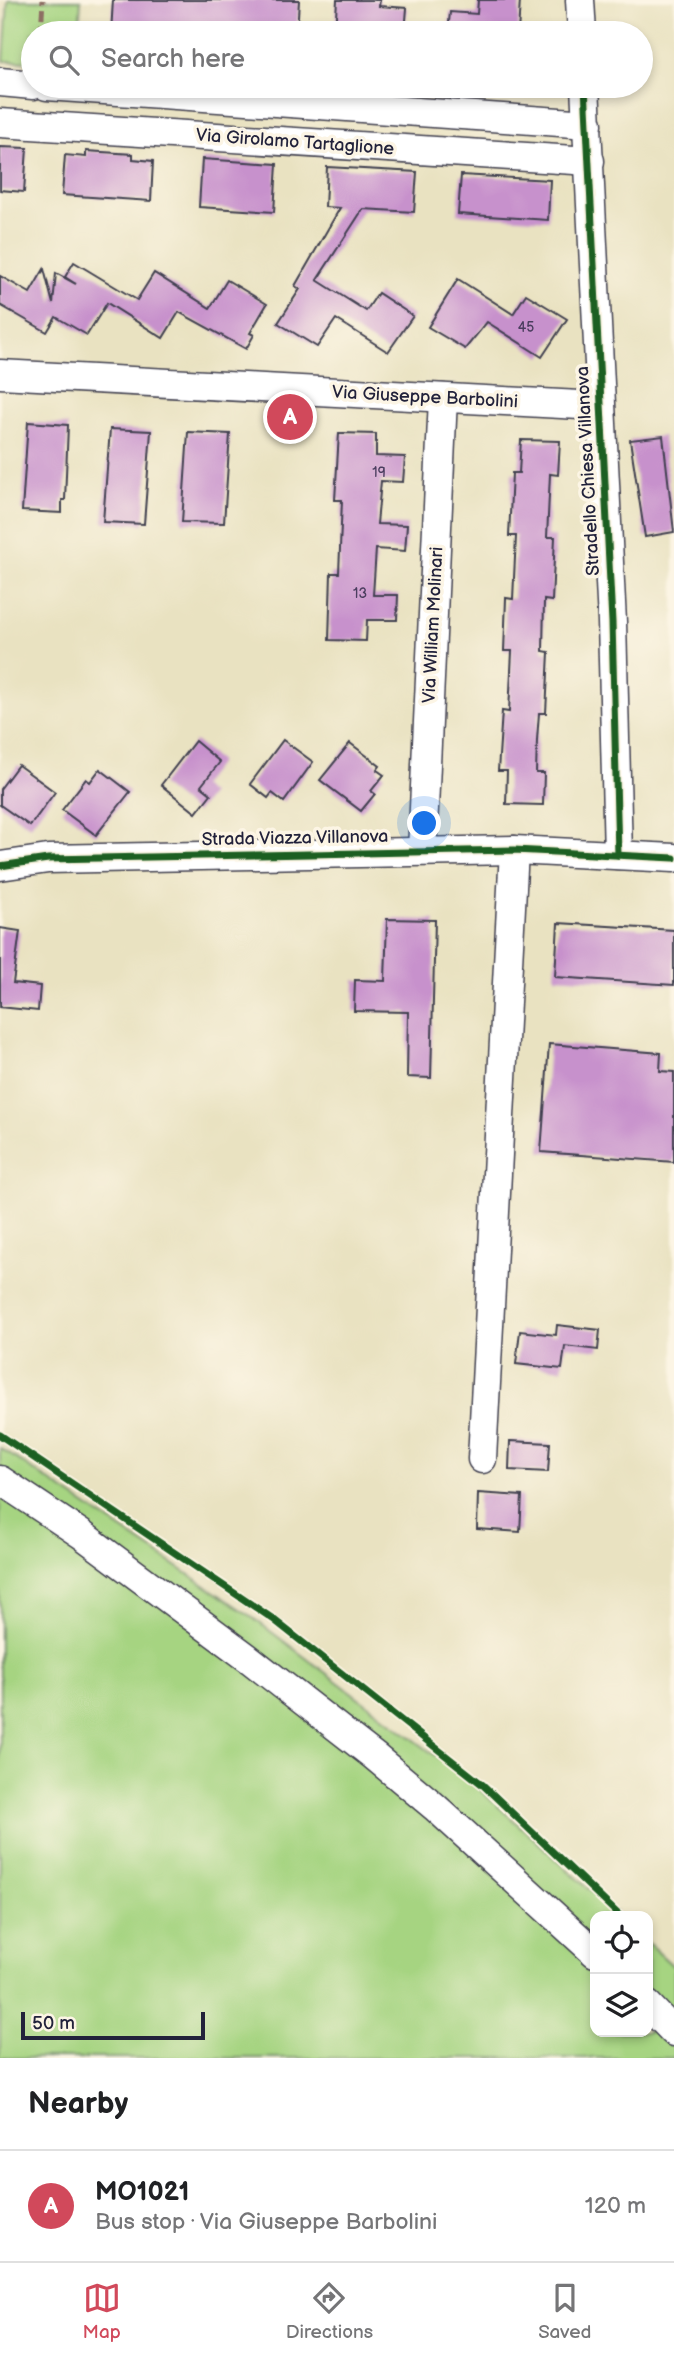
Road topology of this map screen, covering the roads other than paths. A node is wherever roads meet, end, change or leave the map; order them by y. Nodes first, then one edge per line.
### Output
1 (580, 0) edge
2 (581, 21) edge
3 (0, 82) edge
4 (21, 84) edge
5 (218, 98) edge
6 (586, 98) edge
7 (0, 124) edge
8 (588, 124) junction
9 (590, 161) junction
10 (0, 374) edge
11 (443, 398) junction
12 (599, 406) junction
13 (514, 850) junction
14 (422, 851) junction
15 (618, 855) junction
16 (674, 858) edge
17 (0, 866) edge
18 (482, 1459) dead end
19 (0, 1480) edge
20 (590, 1949) edge
21 (653, 2009) edge
22 (674, 2032) edge

1 - 2 street
3 - 4 street
5 - 8 street
6 - 8 street, Stradello Chiesa Villanova
7 - 9 street, Via Girolamo Tartaglione
8 - 9 street, Stradello Chiesa Villanova
9 - 12 street, Stradello Chiesa Villanova
10 - 11 street, Via Giuseppe Barbolini
11 - 12 street, Via Giuseppe Barbolini
11 - 14 street, Via William Molinari
12 - 15 street, Stradello Chiesa Villanova
13 - 14 street, Strada Viazza Villanova
13 - 15 street, Strada Viazza Villanova
13 - 18 street
14 - 17 street, Strada Viazza Villanova
15 - 16 street, Strada Viazza Villanova
19 - 20 street
21 - 22 street

